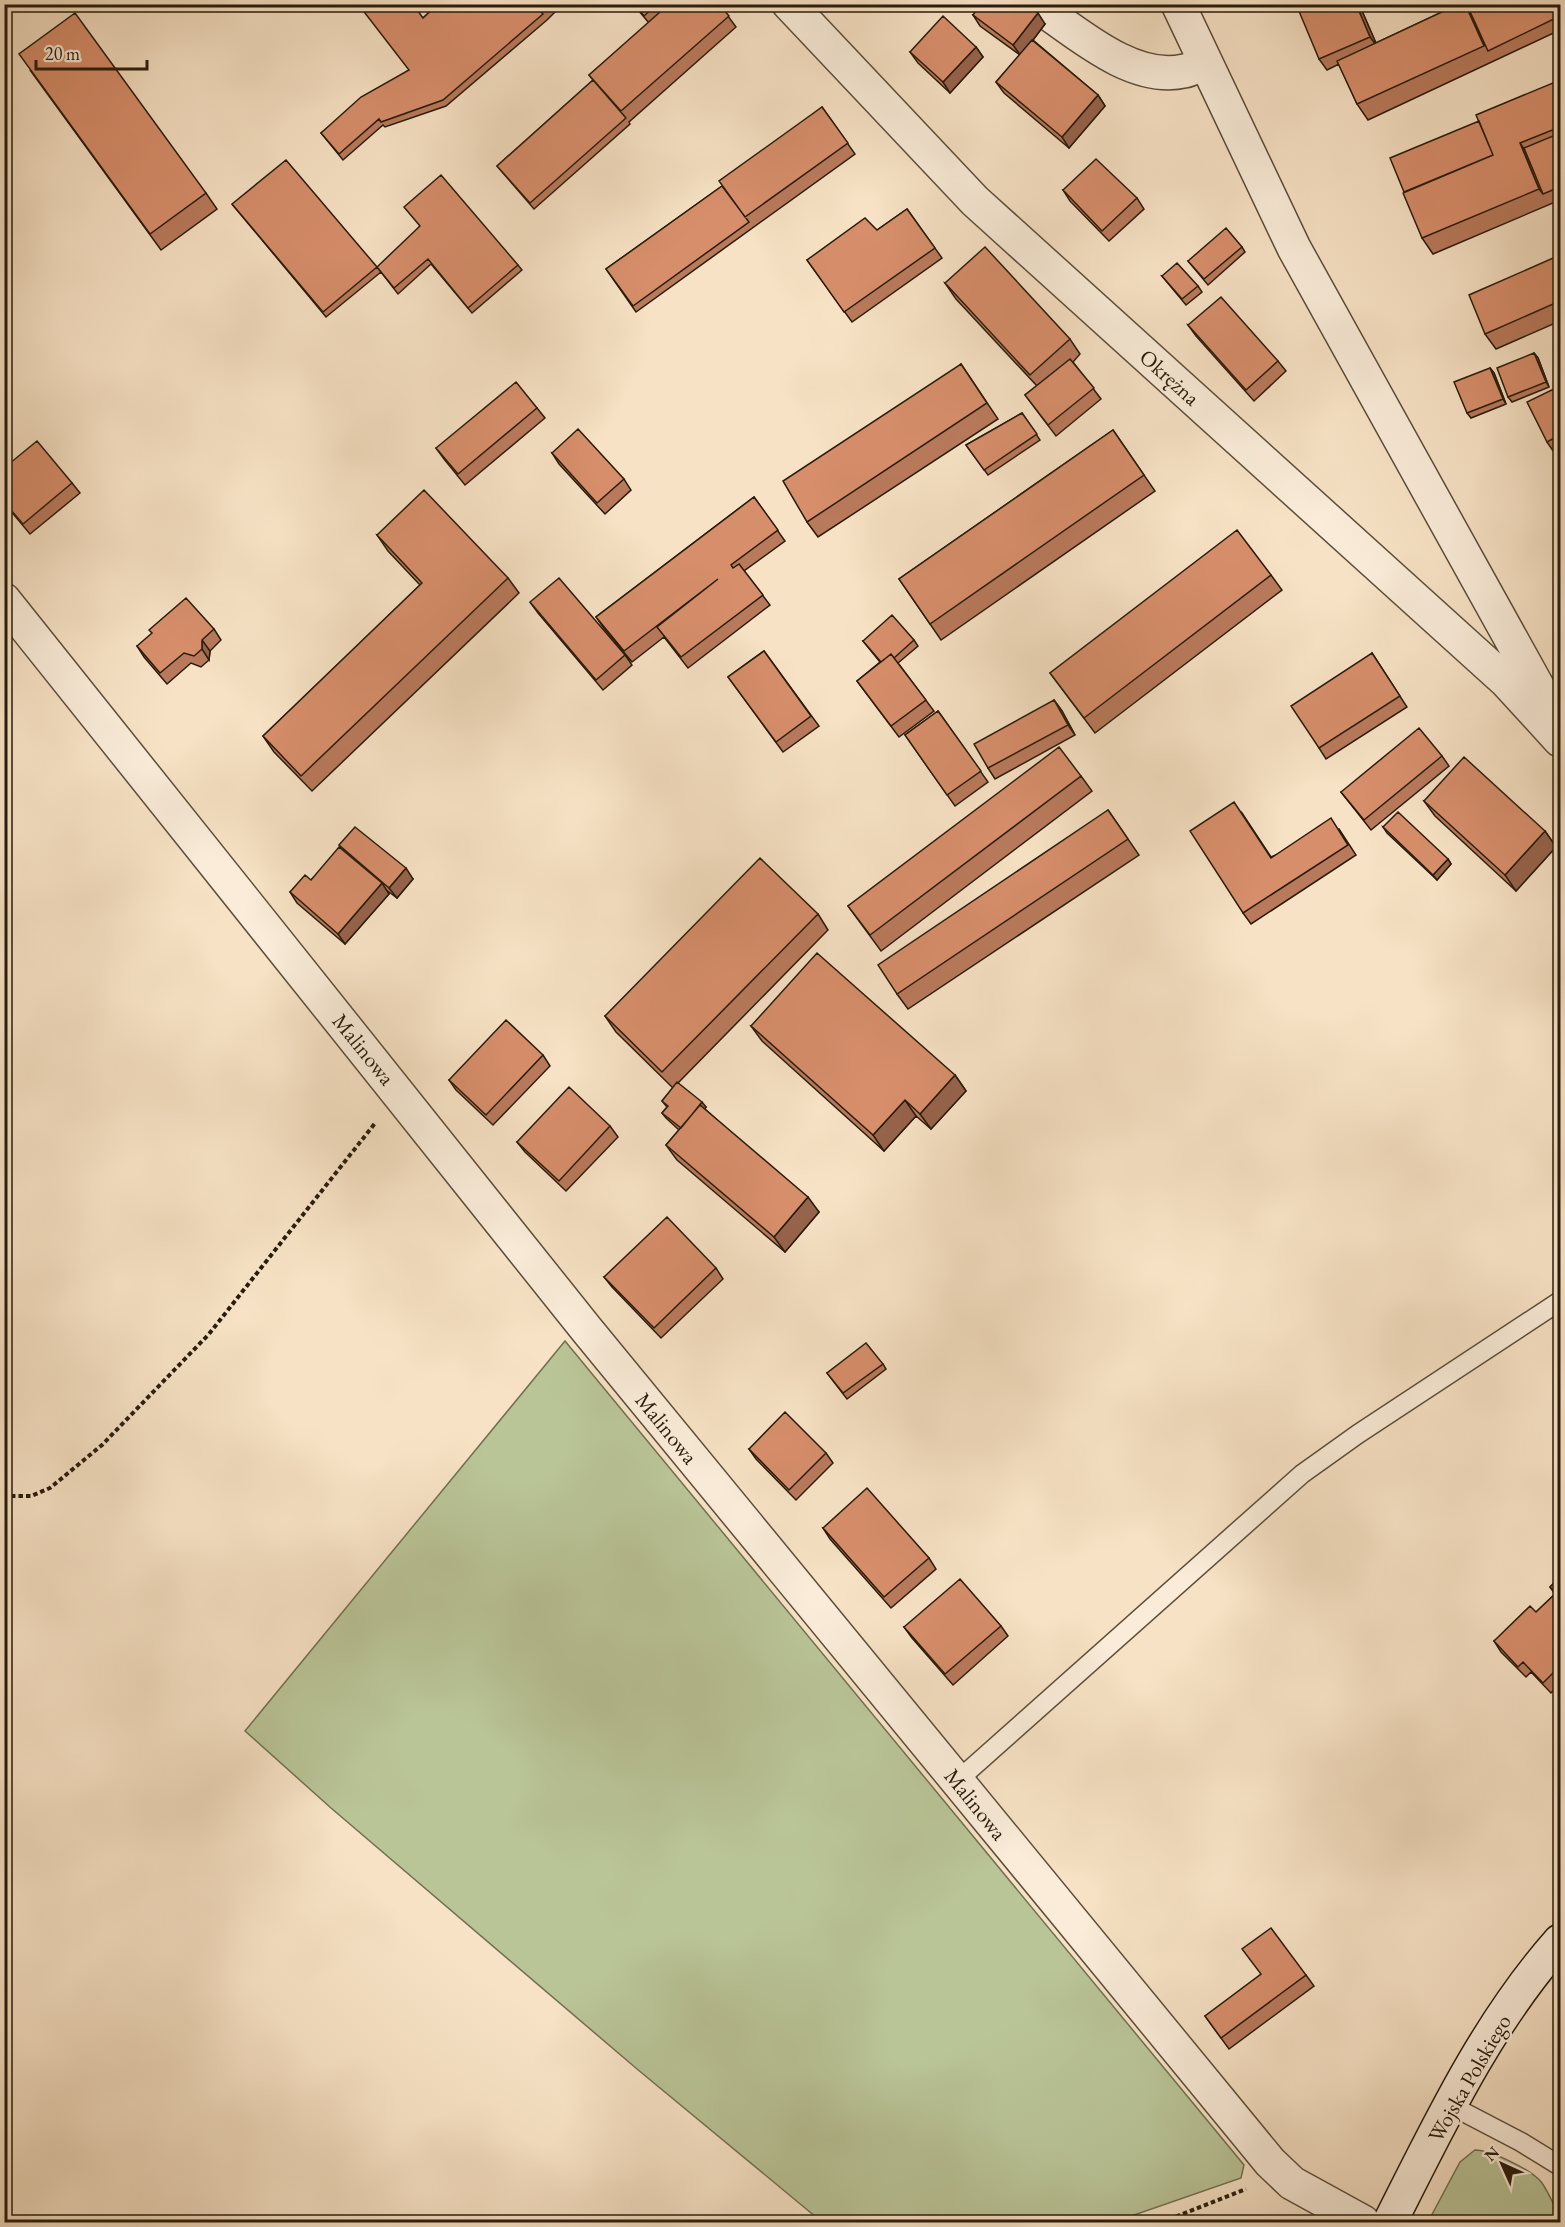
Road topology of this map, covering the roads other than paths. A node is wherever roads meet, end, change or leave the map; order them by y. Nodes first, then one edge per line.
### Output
1 (789, 4) edge
2 (1035, 4) edge
3 (1178, 4) edge
4 (1205, 63) junction
5 (4, 600) edge
6 (1560, 729) edge
7 (1560, 740) edge
8 (1560, 1300) edge
9 (957, 1781) junction
10 (1560, 1941) edge
11 (1450, 2105) junction
12 (1560, 2166) edge
13 (1363, 2223) edge
14 (1390, 2223) edge

1 - 7 street, Okrężna
2 - 4 street
3 - 4 street
4 - 6 street
5 - 9 street, Malinowa
8 - 9 lane
9 - 13 street, Malinowa
10 - 11 street, Wojska Polskiego
11 - 12 lane
11 - 14 street, Wojska Polskiego

